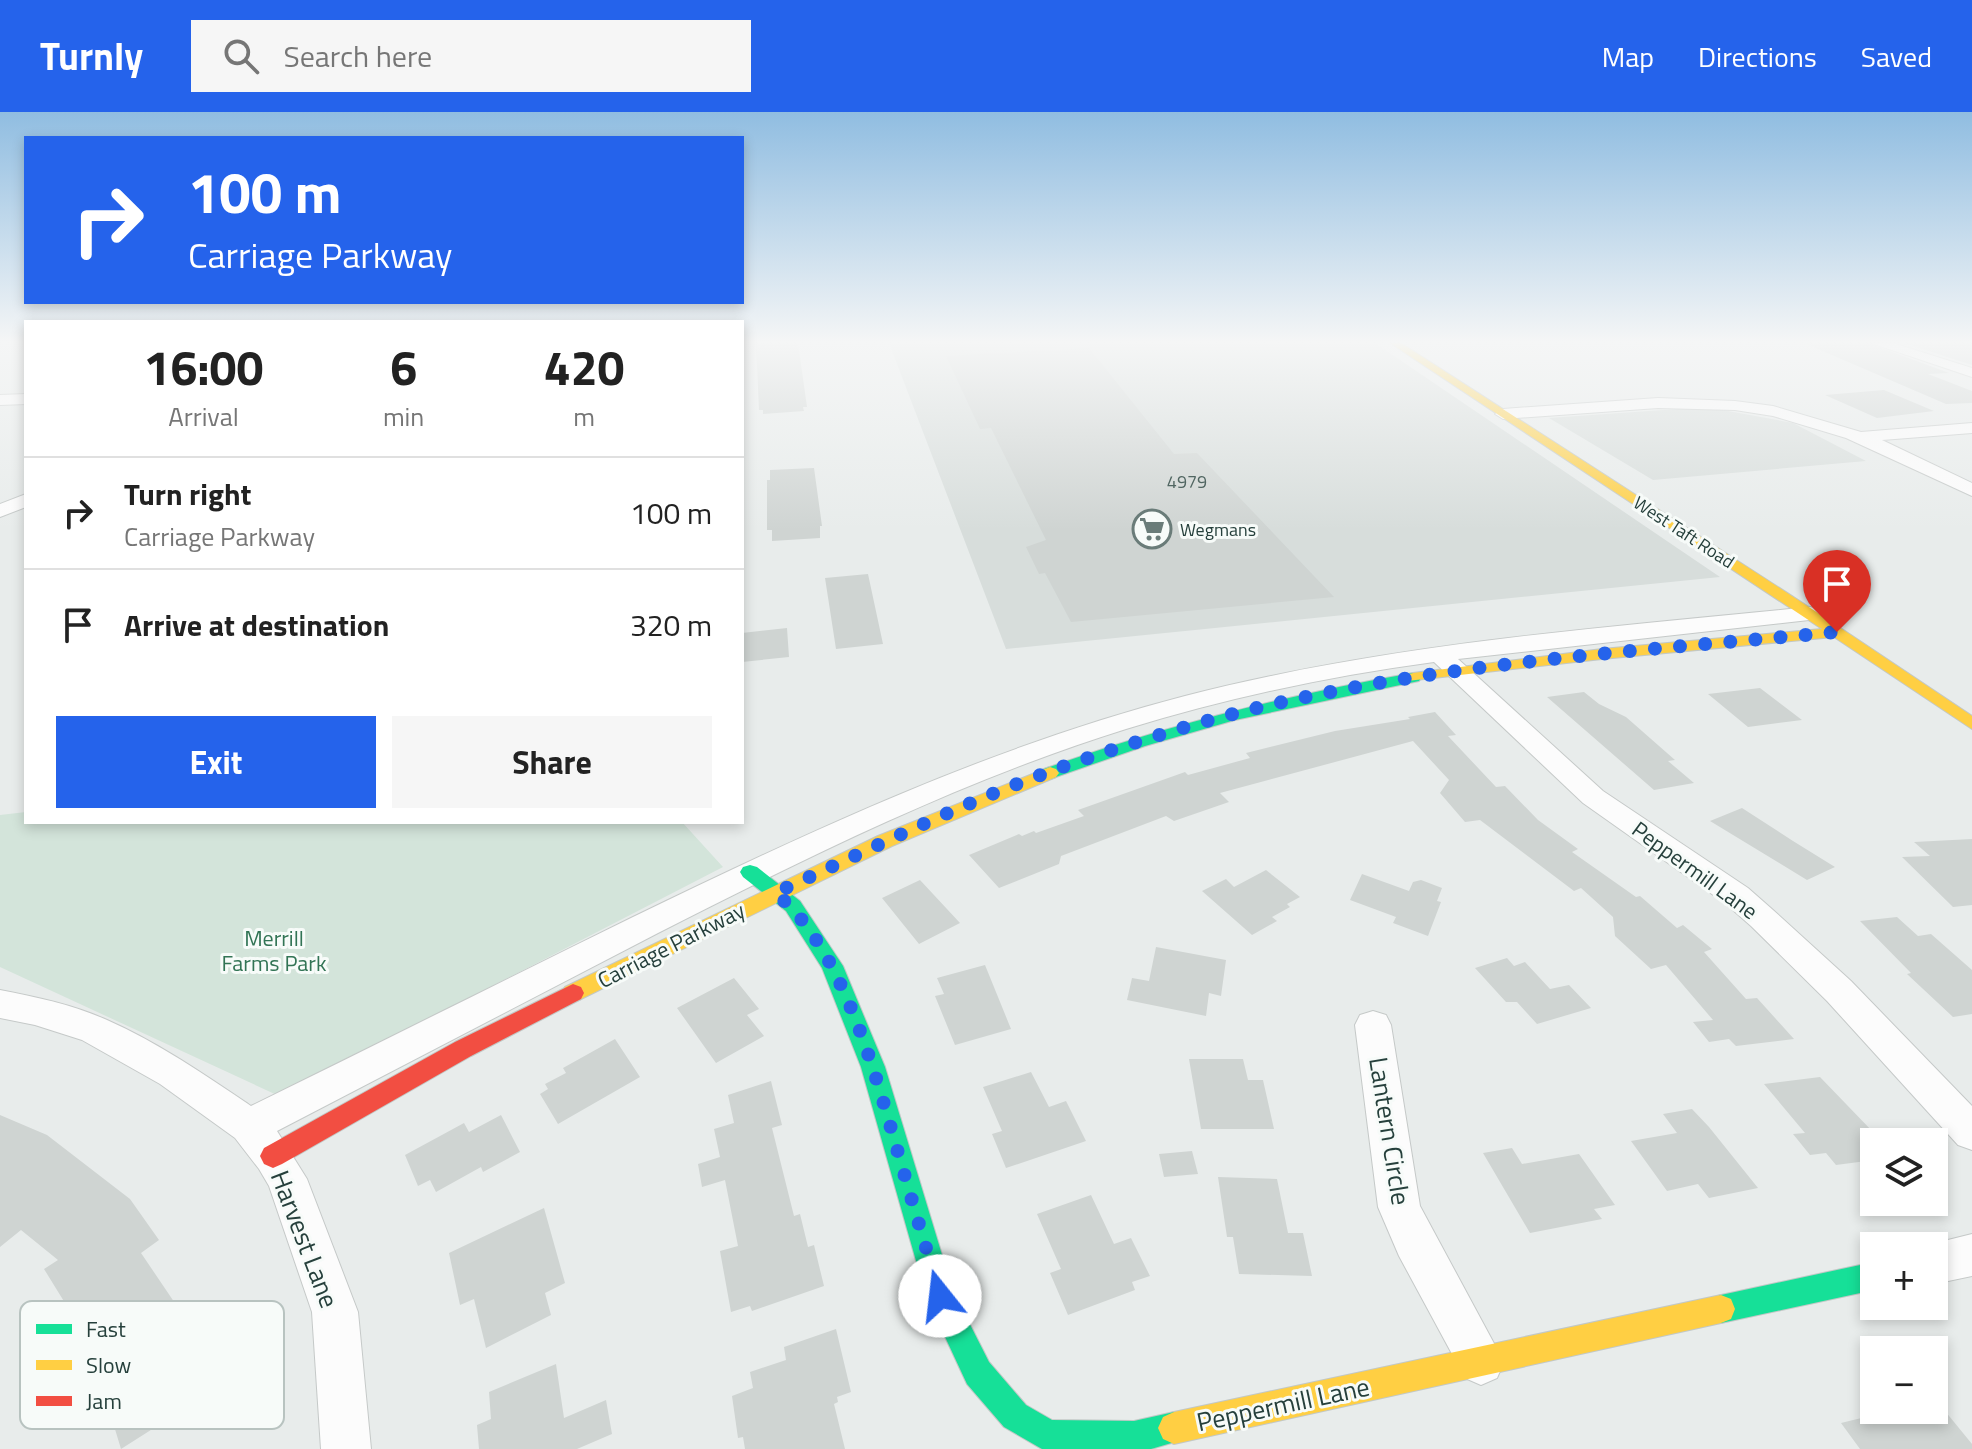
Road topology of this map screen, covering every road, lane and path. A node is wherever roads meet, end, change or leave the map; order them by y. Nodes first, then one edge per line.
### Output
1 (1490, 405) edge
2 (1625, 405) edge
3 (1740, 405) edge
4 (1503, 414) junction
5 (1972, 428) edge
6 (1859, 437) junction
7 (1972, 490) edge
8 (24, 501) edge
9 (0, 511) edge
10 (1810, 614) junction
11 (1837, 632) junction
12 (1671, 639) junction
13 (1448, 663) junction
14 (1972, 724) edge
15 (750, 872) junction
16 (775, 893) junction
17 (0, 1004) edge
18 (1373, 1025) dead end
19 (1972, 1133) edge
20 (261, 1141) junction
21 (1972, 1255) edge
22 (1948, 1260) edge
23 (1860, 1279) edge
24 (1481, 1362) junction
25 (346, 1449) edge

1 - 4 street, West Taft Road
2 - 4 street
3 - 6 street
4 - 10 street, West Taft Road
5 - 6 street
6 - 7 street
8 - 9 street
10 - 11 street, West Taft Road
10 - 12 street, Carriage Parkway
11 - 12 street, Carriage Parkway
11 - 14 street, West Taft Road
12 - 13 street, Carriage Parkway
13 - 15 street, Carriage Parkway
13 - 16 street, Carriage Parkway
13 - 19 street, Peppermill Lane
15 - 16 street, Peppermill Lane
15 - 20 street, Carriage Parkway
16 - 20 street, Carriage Parkway
16 - 24 street, Peppermill Lane
17 - 20 street, Harvest Lane
18 - 24 street, Lantern Circle
20 - 25 street, Harvest Lane
21 - 22 street
23 - 24 street, Peppermill Lane

